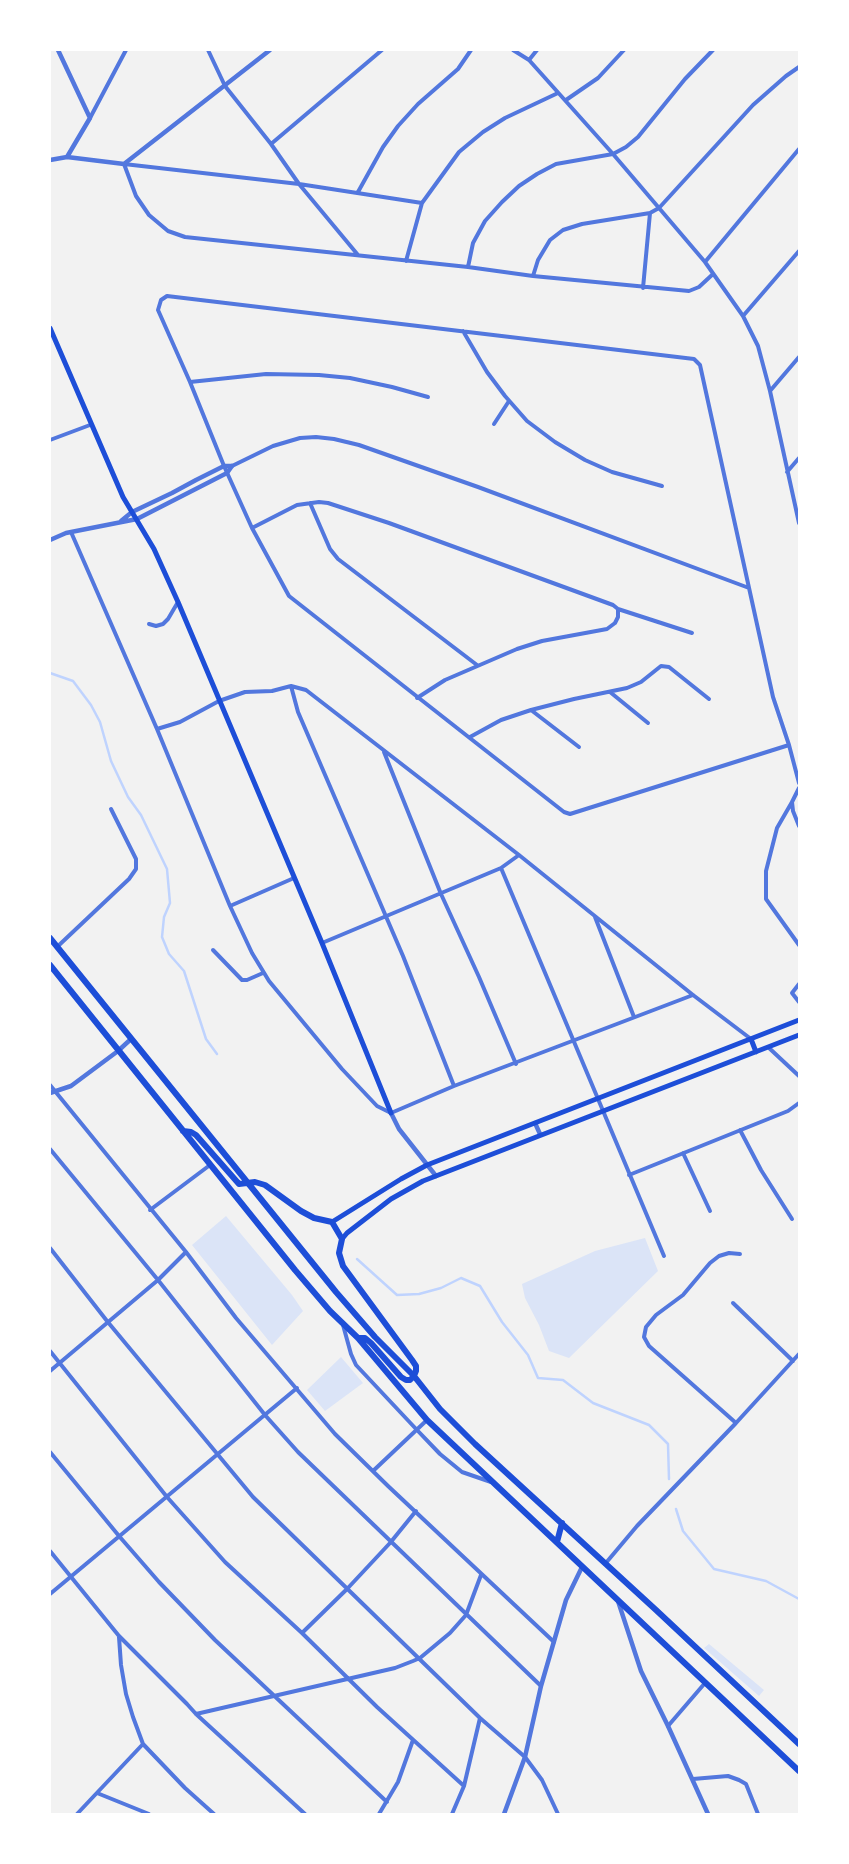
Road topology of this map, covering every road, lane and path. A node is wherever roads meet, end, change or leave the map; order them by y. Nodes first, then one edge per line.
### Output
1 (58, 50) edge
2 (126, 50) edge
3 (208, 50) edge
4 (270, 50) edge
5 (382, 50) edge
6 (471, 50) edge
7 (513, 50) edge
8 (537, 50) edge
9 (624, 50) edge
10 (713, 50) edge
11 (529, 60) junction
12 (799, 67) edge
13 (225, 86) junction
14 (558, 93) junction
15 (566, 100) junction
16 (90, 118) junction
17 (271, 144) junction
18 (799, 149) edge
19 (613, 154) junction
20 (67, 157) junction
21 (50, 160) edge
22 (124, 164) junction
23 (299, 184) junction
24 (358, 192) junction
25 (422, 203) junction
26 (659, 208) junction
27 (650, 213) junction
28 (799, 251) edge
29 (358, 256) junction
30 (406, 261) junction
31 (705, 262) junction
32 (468, 267) junction
33 (714, 274) junction
34 (533, 276) junction
35 (643, 288) junction
36 (743, 316) junction
37 (50, 328) edge
38 (463, 331) junction
39 (799, 357) edge
40 (190, 382) junction
41 (770, 391) junction
42 (428, 397) dead end
43 (509, 401) junction
44 (494, 424) dead end
45 (90, 425) junction
46 (50, 440) edge
47 (799, 458) edge
48 (224, 466) junction
49 (232, 466) junction
50 (787, 472) junction
51 (227, 473) junction
52 (196, 480) junction
53 (200, 486) junction
54 (662, 486) dead end
55 (310, 503) junction
56 (132, 512) junction
57 (137, 519) junction
58 (120, 522) junction
59 (799, 523) edge
60 (252, 528) junction
61 (71, 532) junction
62 (50, 540) edge
63 (749, 588) junction
64 (178, 602) junction
65 (618, 610) junction
66 (149, 624) dead end
67 (692, 633) dead end
68 (477, 665) junction
69 (291, 686) junction
70 (610, 692) junction
71 (417, 698) junction
72 (709, 699) dead end
73 (220, 701) junction
74 (531, 710) junction
75 (648, 723) dead end
76 (157, 729) junction
77 (470, 737) junction
78 (789, 746) junction
79 (579, 747) dead end
80 (383, 749) junction
81 (799, 783) edge
82 (799, 788) edge
83 (792, 802) junction
84 (111, 809) dead end
85 (799, 826) edge
86 (519, 855) junction
87 (501, 868) junction
88 (294, 878) junction
89 (441, 894) junction
90 (230, 906) junction
91 (595, 915) junction
92 (385, 917) junction
93 (50, 938) edge
94 (322, 943) junction
95 (799, 945) edge
96 (57, 947) junction
97 (213, 950) dead end
98 (50, 965) edge
99 (263, 973) junction
100 (799, 984) edge
101 (693, 995) junction
102 (799, 1002) edge
103 (634, 1017) junction
104 (799, 1020) edge
105 (799, 1034) edge
106 (131, 1039) junction
107 (751, 1039) junction
108 (573, 1041) junction
109 (768, 1047) junction
110 (118, 1051) junction
111 (756, 1052) junction
112 (516, 1064) junction
113 (799, 1076) edge
114 (50, 1086) edge
115 (454, 1086) junction
116 (53, 1093) edge
117 (597, 1100) junction
118 (799, 1103) edge
119 (602, 1111) junction
120 (391, 1113) junction
121 (535, 1123) junction
122 (740, 1130) junction
123 (183, 1131) junction
124 (540, 1134) junction
125 (50, 1149) edge
126 (683, 1153) junction
127 (427, 1165) junction
128 (210, 1166) junction
129 (629, 1175) junction
130 (436, 1176) junction
131 (246, 1182) junction
132 (150, 1210) junction
133 (710, 1211) dead end
134 (792, 1219) dead end
135 (332, 1222) junction
136 (342, 1239) junction
137 (50, 1248) edge
138 (186, 1252) junction
139 (740, 1254) dead end
140 (664, 1256) dead end
141 (158, 1280) junction
142 (733, 1303) dead end
143 (107, 1321) junction
144 (342, 1323) junction
145 (358, 1338) junction
146 (50, 1351) edge
147 (799, 1354) edge
148 (793, 1361) junction
149 (60, 1363) junction
150 (50, 1371) edge
151 (414, 1376) junction
152 (297, 1388) junction
153 (265, 1415) junction
154 (427, 1420) junction
155 (736, 1423) junction
156 (417, 1430) junction
157 (50, 1452) edge
158 (217, 1455) junction
159 (373, 1472) junction
160 (491, 1482) junction
161 (167, 1497) junction
162 (416, 1512) junction
163 (562, 1523) junction
164 (119, 1536) junction
165 (557, 1542) junction
166 (390, 1543) junction
167 (50, 1551) edge
168 (604, 1564) junction
169 (582, 1567) junction
170 (481, 1575) junction
171 (71, 1577) junction
172 (347, 1588) junction
173 (50, 1594) edge
174 (618, 1600) junction
175 (466, 1615) junction
176 (302, 1633) junction
177 (119, 1636) junction
178 (554, 1642) junction
179 (420, 1658) junction
180 (347, 1679) junction
181 (706, 1683) junction
182 (540, 1686) junction
183 (276, 1696) junction
184 (196, 1714) junction
185 (480, 1718) junction
186 (668, 1726) junction
187 (413, 1740) junction
188 (143, 1744) junction
189 (799, 1744) edge
190 (525, 1757) junction
191 (799, 1771) edge
192 (693, 1779) junction
193 (464, 1786) junction
194 (97, 1793) junction
195 (387, 1802) junction
196 (76, 1814) edge
197 (148, 1814) edge
198 (214, 1814) edge
199 (305, 1814) edge
200 (379, 1814) edge
201 (452, 1814) edge
202 (504, 1814) edge
203 (558, 1814) edge
204 (708, 1814) edge
205 (758, 1814) edge

1 - 16 street
2 - 16 street
3 - 13 street
4 - 13 street
5 - 17 street
6 - 24 street
7 - 11 street
8 - 11 street
9 - 15 street
10 - 19 street
11 - 14 street
12 - 26 street
13 - 17 street
13 - 22 street
14 - 15 street
14 - 25 street
15 - 19 street
16 - 20 street
17 - 23 street
18 - 31 street
19 - 26 street
19 - 32 street
20 - 21 street
20 - 22 street
22 - 23 street
22 - 29 street
23 - 24 street
23 - 29 street
24 - 25 street
25 - 30 street
26 - 27 street
26 - 31 street
27 - 34 street
27 - 35 street
28 - 36 street
29 - 30 street
30 - 32 street
31 - 33 street
32 - 34 street
33 - 35 street
33 - 36 street
34 - 35 street
36 - 41 street
37 - 45 main road
38 - 40 street
38 - 43 street
38 - 63 street
39 - 41 street
40 - 42 street
40 - 48 street
41 - 50 street
43 - 44 street
43 - 54 street
45 - 46 street
45 - 56 main road
47 - 50 street
48 - 49 street
48 - 51 street
48 - 52 street
49 - 51 street
49 - 63 street
50 - 59 street
51 - 53 street
51 - 60 street
52 - 53 street
52 - 56 street
53 - 57 street
55 - 60 street
55 - 65 street
55 - 68 street
56 - 57 main road
56 - 58 street
57 - 58 street
57 - 64 main road
58 - 61 street
60 - 71 street
61 - 62 street
61 - 76 street
63 - 78 street
64 - 66 street
64 - 73 main road
65 - 67 street
65 - 68 street
68 - 71 street
69 - 73 street
69 - 80 street
69 - 92 street
70 - 72 street
70 - 74 street
70 - 75 street
71 - 77 street
73 - 76 street
73 - 88 main road
74 - 77 street
74 - 79 street
76 - 90 street
77 - 78 street
78 - 81 street
80 - 86 street
80 - 89 street
82 - 83 street
83 - 85 street
83 - 95 street
84 - 96 street
86 - 87 street
86 - 91 street
87 - 89 street
87 - 108 street
88 - 90 street
88 - 94 main road
89 - 92 street
89 - 112 street
90 - 99 street
91 - 101 street
91 - 103 street
92 - 94 street
92 - 115 street
93 - 96 highway
94 - 120 main road
96 - 106 highway
97 - 99 street
98 - 110 highway
99 - 120 street
100 - 102 street
101 - 103 street
101 - 107 street
103 - 108 street
104 - 107 main road
105 - 109 main road
106 - 110 street
106 - 131 highway
107 - 111 main road
107 - 117 main road
108 - 112 street
108 - 117 street
109 - 111 main road
109 - 113 street
110 - 116 street
110 - 123 highway
111 - 119 main road
112 - 115 street
114 - 116 street
115 - 120 street
116 - 132 street
117 - 119 street
117 - 121 main road
118 - 122 street
119 - 124 main road
119 - 129 street
120 - 127 street
121 - 124 street
121 - 127 main road
122 - 126 street
122 - 134 street
123 - 128 highway
123 - 131 highway
124 - 130 main road
125 - 141 street
126 - 129 street
126 - 133 street
127 - 130 street
127 - 135 main road
128 - 132 street
128 - 144 highway
129 - 140 street
130 - 136 main road
131 - 135 highway
131 - 151 highway
132 - 138 street
135 - 136 highway
136 - 151 highway
137 - 143 street
138 - 141 street
138 - 152 street
139 - 155 street
141 - 143 street
141 - 153 street
142 - 148 street
143 - 149 street
143 - 158 street
144 - 145 highway
144 - 156 street
145 - 151 highway
145 - 154 highway
146 - 149 street
147 - 148 street
148 - 155 street
149 - 150 street
149 - 161 street
151 - 163 highway
152 - 153 street
152 - 159 street
153 - 158 street
153 - 166 street
154 - 156 street
154 - 160 highway
155 - 168 street
156 - 159 street
156 - 160 street
157 - 164 street
158 - 161 street
158 - 172 street
159 - 162 street
160 - 165 highway
161 - 164 street
161 - 176 street
162 - 166 street
162 - 170 street
163 - 165 highway
163 - 168 highway
164 - 171 street
164 - 183 street
165 - 169 highway
166 - 172 street
166 - 175 street
167 - 171 street
168 - 189 highway
169 - 174 highway
169 - 178 street
170 - 175 street
170 - 178 street
171 - 173 street
171 - 177 street
172 - 176 street
172 - 179 street
174 - 181 highway
174 - 186 street
175 - 179 street
175 - 182 street
176 - 180 street
177 - 184 street
177 - 188 street
178 - 182 street
179 - 180 street
179 - 185 street
180 - 183 street
180 - 187 street
181 - 186 street
181 - 191 highway
182 - 190 street
183 - 184 street
183 - 195 street
184 - 199 street
185 - 190 street
185 - 193 street
186 - 192 street
187 - 193 street
187 - 195 street
188 - 194 street
188 - 198 street
190 - 202 street
190 - 203 street
192 - 204 street
192 - 205 street
193 - 201 street
194 - 196 street
194 - 197 street
195 - 200 street

